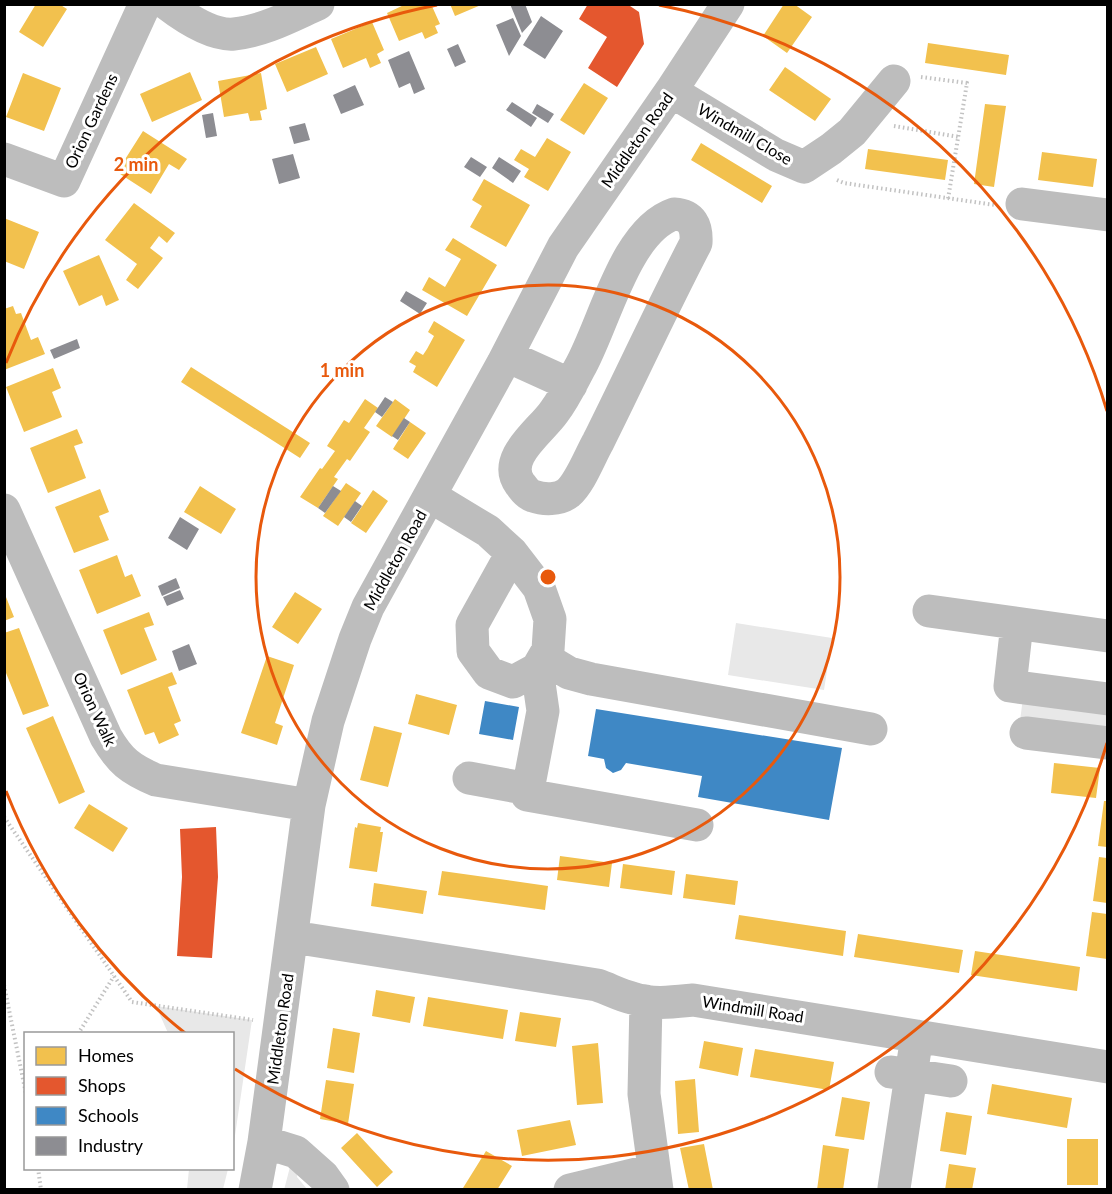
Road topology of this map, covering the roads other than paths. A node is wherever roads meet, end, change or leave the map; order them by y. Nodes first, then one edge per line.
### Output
1 (145, 4) edge
2 (166, 4) edge
3 (318, 4) edge
4 (716, 9) edge
5 (894, 81) road end
6 (671, 91) junction
7 (4, 159) edge
8 (1022, 204) road end
9 (1107, 215) edge
10 (507, 356) junction
11 (571, 385) junction
12 (430, 496) junction
13 (4, 510) edge
14 (512, 553) junction
15 (929, 611) dead end
16 (1017, 624) junction
17 (1107, 636) edge
18 (541, 664) junction
19 (1107, 699) edge
20 (871, 729) dead end
21 (1026, 733) dead end
22 (1107, 743) edge
23 (469, 778) dead end
24 (529, 789) junction
25 (309, 806) junction
26 (697, 825) dead end
27 (293, 937) junction
28 (646, 1001) junction
29 (917, 1036) junction
30 (1107, 1067) edge
31 (901, 1073) junction
32 (951, 1080) dead end
33 (264, 1142) junction
34 (655, 1180) edge
35 (894, 1188) dead end
36 (255, 1190) edge
37 (333, 1190) edge
38 (570, 1190) edge

1 - 7 street, Orion Gardens
2 - 3 street
4 - 6 street, Middleton Road
5 - 6 street, Windmill Close
6 - 10 street, Middleton Road
8 - 9 street
10 - 11 street
10 - 12 street, Middleton Road
11 - 11 street
12 - 14 street
12 - 25 street, Middleton Road
13 - 25 street, Orion Walk
14 - 18 street
14 - 18 street
15 - 16 street
16 - 17 street
16 - 19 street
18 - 20 street
18 - 24 street
21 - 22 street
23 - 24 street
24 - 26 street
25 - 27 street, Middleton Road
27 - 28 street, Windmill Road
27 - 33 street, Middleton Road
28 - 29 street, Windmill Road
28 - 34 street
29 - 30 street, Windmill Road
29 - 31 street
31 - 32 street
31 - 35 street
33 - 36 street, Middleton Road
33 - 37 street
34 - 38 street

